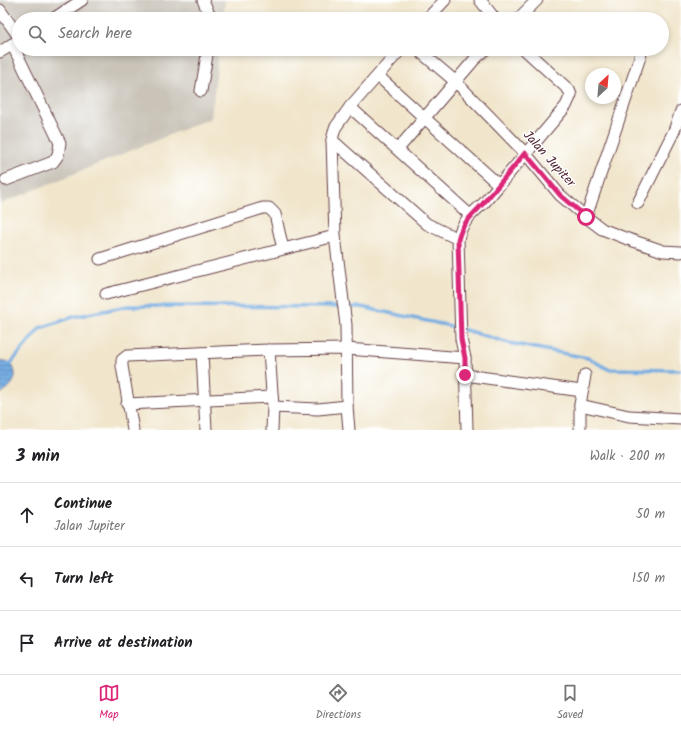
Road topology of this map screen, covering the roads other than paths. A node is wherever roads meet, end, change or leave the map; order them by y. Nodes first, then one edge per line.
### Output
1 (82, 0) edge
2 (202, 0) edge
3 (445, 0) edge
4 (480, 0) edge
5 (537, 0) edge
6 (0, 10) edge
7 (64, 12) edge
8 (208, 12) edge
9 (434, 12) edge
10 (489, 12) edge
11 (525, 12) edge
12 (12, 32) edge
13 (12, 44) edge
14 (0, 52) edge
15 (23, 56) edge
16 (207, 56) edge
17 (395, 56) edge
18 (425, 56) edge
19 (478, 56) edge
20 (532, 56) edge
21 (640, 56) edge
22 (378, 76) junction
23 (456, 82) junction
24 (201, 91) dead end
25 (350, 107) junction
26 (681, 111) edge
27 (425, 117) junction
28 (332, 140) junction
29 (398, 149) junction
30 (525, 153) junction
31 (6, 180) dead end
32 (499, 185) junction
33 (638, 203) dead end
34 (470, 215) junction
35 (586, 217) junction
36 (335, 236) junction
37 (458, 240) junction
38 (283, 249) junction
39 (680, 251) edge
40 (100, 260) dead end
41 (106, 294) dead end
42 (347, 349) junction
43 (269, 350) junction
44 (202, 353) junction
45 (465, 358) junction
46 (465, 375) junction
47 (585, 375) dead end
48 (582, 391) junction
49 (205, 400) junction
50 (273, 402) junction
51 (127, 404) junction
52 (580, 405) junction
53 (347, 406) junction
54 (681, 420) edge
55 (133, 430) edge
56 (206, 430) edge
57 (272, 430) edge
58 (349, 430) edge
59 (467, 430) edge
60 (580, 430) edge

1 - 7 street
2 - 8 street
3 - 9 street
4 - 10 street
5 - 11 street
6 - 12 street
13 - 14 street
15 - 31 street
16 - 24 street
17 - 22 street
18 - 23 street, Jalan Jupiter
19 - 23 street
20 - 30 street
21 - 35 street
22 - 25 street
22 - 27 street
23 - 27 street
23 - 30 street, Jalan Jupiter
25 - 28 street
25 - 29 street
26 - 33 street
27 - 29 street
27 - 32 street
28 - 36 street
28 - 37 street
29 - 34 street
30 - 32 street
30 - 35 street, Jalan Jupiter
32 - 34 street
34 - 37 street
35 - 39 street, Jalan Jupiter
36 - 38 street
36 - 42 street
37 - 45 street
38 - 40 street
38 - 41 street
42 - 43 street
42 - 45 street
42 - 53 street
43 - 44 street
43 - 50 street
44 - 49 street
44 - 51 street
45 - 46 street
46 - 48 street
46 - 59 street
47 - 48 street
48 - 52 street
49 - 50 street
49 - 51 street
49 - 56 street
50 - 53 street
50 - 57 street
51 - 55 street
52 - 54 street
52 - 60 street
53 - 58 street

